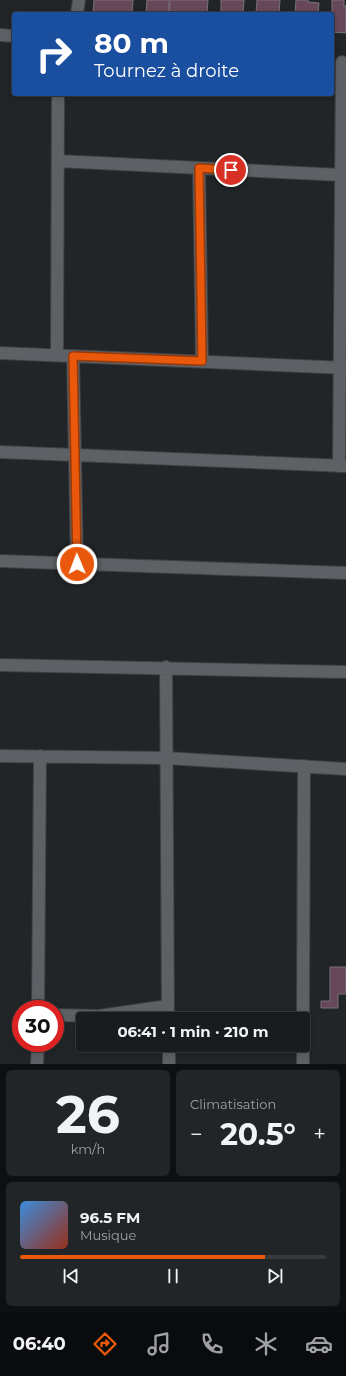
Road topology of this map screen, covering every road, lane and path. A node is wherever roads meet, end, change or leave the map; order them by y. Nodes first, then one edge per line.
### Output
1 (79, 0) edge
2 (78, 12) edge
3 (0, 35) edge
4 (12, 36) edge
5 (340, 61) edge
6 (58, 96) edge
7 (58, 161) junction
8 (199, 168) junction
9 (341, 175) junction
10 (0, 354) edge
11 (57, 355) junction
12 (73, 356) junction
13 (202, 361) junction
14 (343, 368) edge
15 (0, 452) edge
16 (75, 454) junction
17 (342, 466) edge
18 (0, 561) edge
19 (77, 564) junction
20 (346, 573) edge
21 (0, 665) edge
22 (166, 667) junction
23 (346, 672) edge
24 (0, 756) edge
25 (40, 756) junction
26 (166, 758) junction
27 (304, 766) junction
28 (346, 769) edge
29 (38, 1000) edge
30 (168, 1006) junction
31 (168, 1012) edge
32 (303, 1012) edge
33 (64, 1015) edge
34 (38, 1052) edge
35 (169, 1052) edge
36 (303, 1052) edge
37 (37, 1064) edge
38 (169, 1064) edge
39 (303, 1064) edge

1 - 2 street
3 - 4 street
5 - 9 street
6 - 7 street
7 - 8 street
7 - 11 street
8 - 9 street
8 - 13 street
9 - 14 street
10 - 11 street
11 - 12 street
12 - 13 street
12 - 16 street
13 - 14 street
14 - 17 street
15 - 16 street
16 - 17 street
16 - 19 street
18 - 19 street
19 - 20 street
21 - 22 street
22 - 23 street
22 - 26 street
24 - 25 street
25 - 26 street
25 - 29 street
26 - 27 street
26 - 30 street
27 - 28 street
27 - 32 street
30 - 31 street
30 - 33 street
34 - 37 street
35 - 38 street
36 - 39 street

